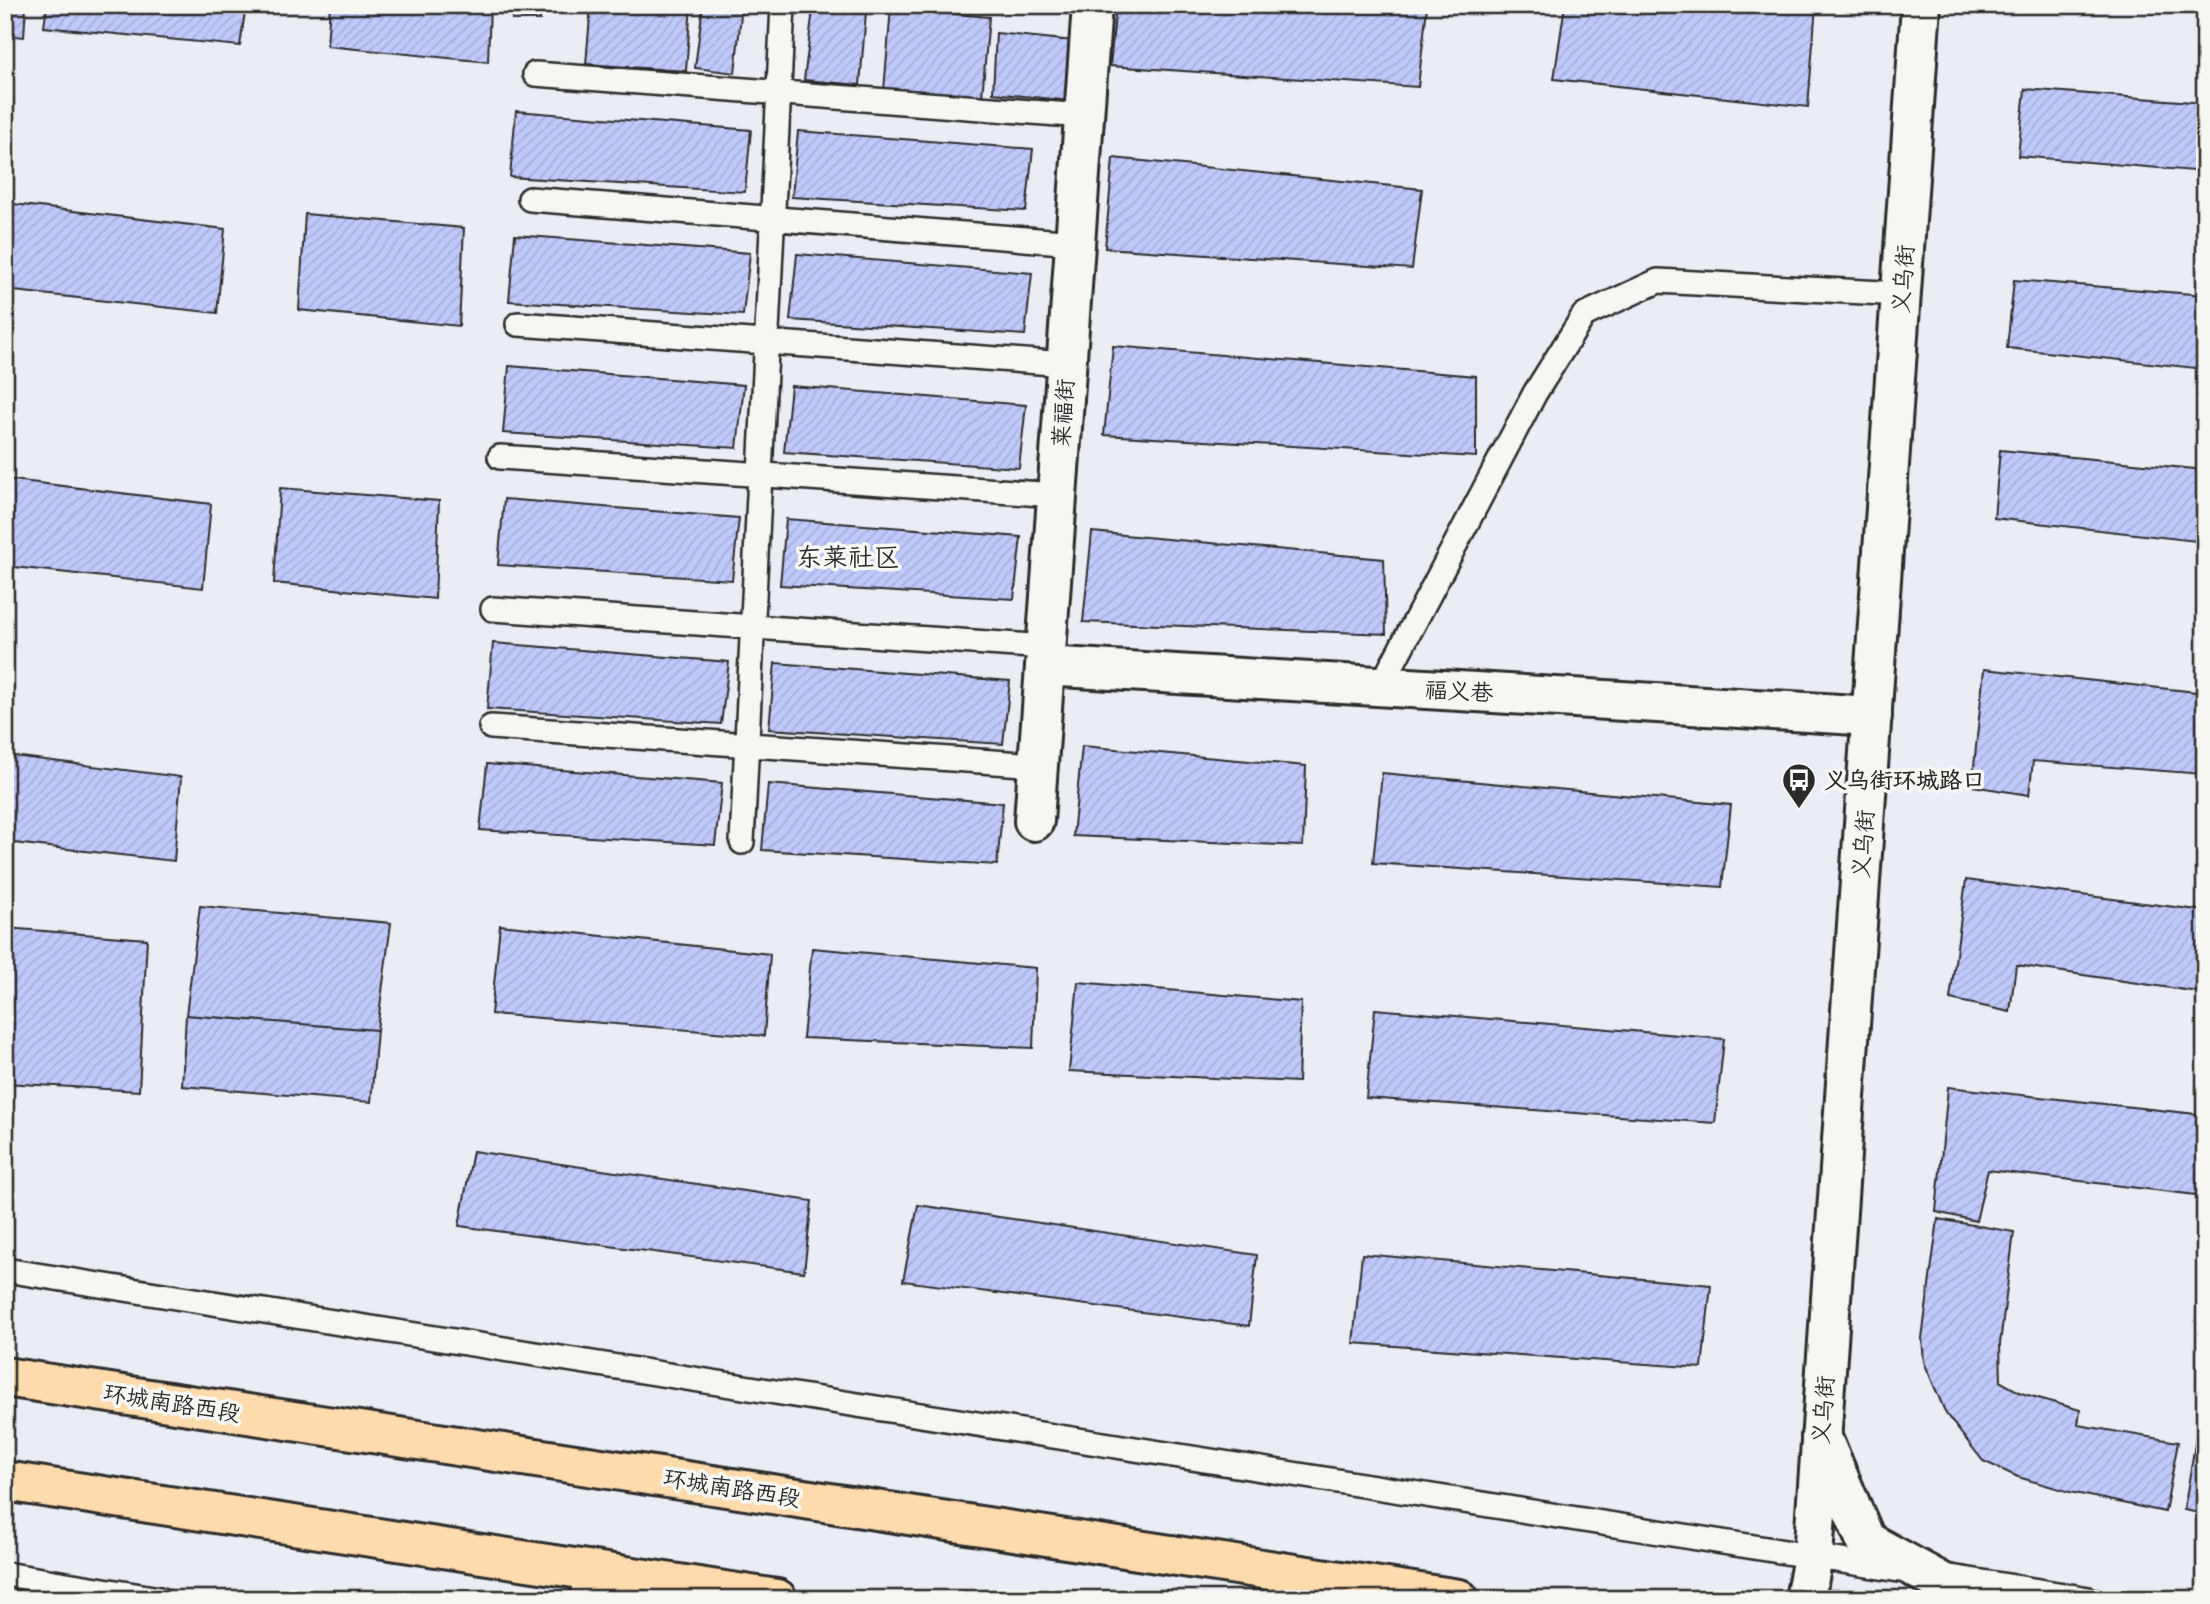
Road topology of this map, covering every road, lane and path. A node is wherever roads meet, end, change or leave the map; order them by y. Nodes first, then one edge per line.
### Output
1 (783, 5) edge
2 (1091, 5) edge
3 (1921, 5) edge
4 (535, 74) dead end
5 (779, 92) junction
6 (1084, 116) junction
7 (530, 199) dead end
8 (773, 219) junction
9 (1075, 243) junction
10 (1902, 294) junction
11 (518, 324) dead end
12 (767, 343) junction
13 (1066, 364) junction
14 (500, 457) dead end
15 (760, 475) junction
16 (1057, 495) junction
17 (492, 609) dead end
18 (753, 626) junction
19 (1046, 656) junction
20 (1381, 686) junction
21 (1872, 716) junction
22 (491, 727) dead end
23 (747, 745) junction
24 (1038, 765) junction
25 (1034, 821) dead end
26 (742, 842) dead end
27 (5, 1270) edge
28 (5, 1377) edge
29 (1821, 1436) junction
30 (5, 1481) edge
31 (1813, 1557) junction
32 (5, 1574) edge
33 (1927, 1574) junction
34 (584, 1584) edge
35 (744, 1596) edge
36 (160, 1599) edge
37 (777, 1599) edge
38 (1459, 1599) edge
39 (1805, 1599) edge
40 (1972, 1599) edge
41 (2089, 1599) edge

1 - 5 lane
2 - 6 street, 莱福街
3 - 10 street, 义乌街
4 - 5 lane
5 - 6 lane
5 - 8 lane
6 - 9 street, 莱福街
7 - 8 lane
8 - 9 lane
8 - 12 lane
9 - 13 street, 莱福街
10 - 20 lane
10 - 21 street, 义乌街
11 - 12 lane
12 - 13 lane
12 - 15 lane
13 - 16 street, 莱福街
14 - 15 lane
15 - 16 lane
15 - 18 lane
16 - 19 street, 莱福街
17 - 18 lane
18 - 19 lane
18 - 23 lane
19 - 20 street, 福义巷
19 - 24 street, 莱福街
20 - 21 street, 福义巷
21 - 29 street, 义乌街
22 - 23 lane
23 - 24 lane
23 - 26 lane
24 - 25 street, 莱福街
27 - 31 lane
28 - 38 main road, 环城南路西段
29 - 31 street, 义乌街
29 - 33 street
30 - 34 main road
31 - 33 lane
31 - 39 street, 义乌街
32 - 36 lane
33 - 40 street
33 - 41 lane
34 - 35 main road
35 - 37 main road

